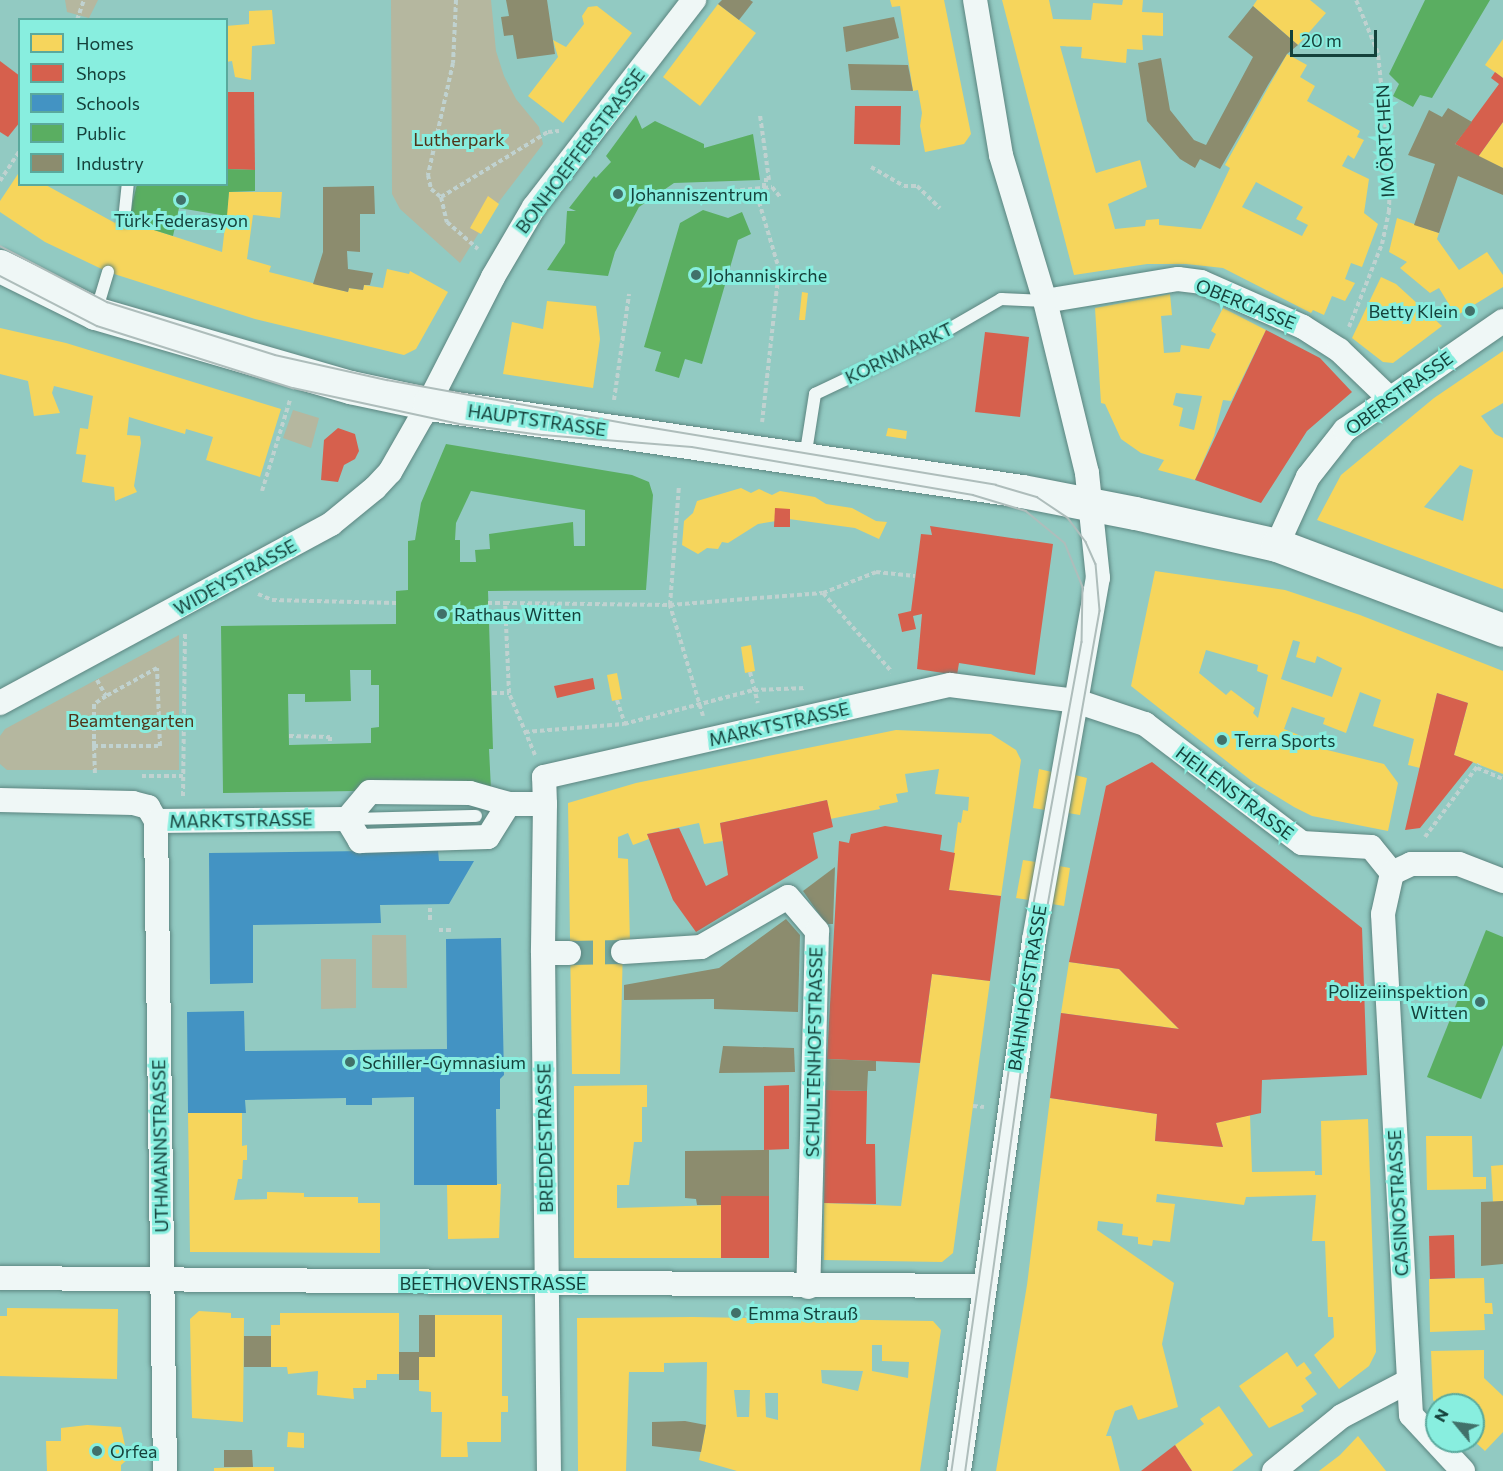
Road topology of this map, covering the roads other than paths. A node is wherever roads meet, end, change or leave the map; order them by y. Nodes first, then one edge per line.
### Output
1 (694, 0) edge
2 (975, 0) edge
3 (128, 186) edge
4 (124, 220) dead end
5 (0, 266) edge
6 (108, 272) dead end
7 (1045, 301) junction
8 (95, 313) junction
9 (1503, 321) edge
10 (1388, 397) junction
11 (429, 404) junction
12 (805, 459) junction
13 (1093, 506) junction
14 (1277, 545) junction
15 (1503, 630) edge
16 (1076, 701) junction
17 (0, 703) edge
18 (0, 800) edge
19 (509, 804) junction
20 (545, 804) junction
21 (476, 816) dead end
22 (347, 819) junction
23 (156, 821) junction
24 (1401, 868) junction
25 (1503, 881) edge
26 (623, 952) tunnel mouth
27 (543, 953) junction
28 (569, 953) tunnel mouth
29 (0, 1278) edge
30 (162, 1281) junction
31 (547, 1282) junction
32 (985, 1286) junction
33 (808, 1287) junction
34 (1407, 1382) junction
35 (165, 1471) edge
36 (549, 1471) edge
37 (959, 1471) edge
38 (1274, 1471) edge
39 (1463, 1471) edge

1 - 11 street, BONHOEFFERSTRASSE
2 - 7 street, BAHNHOFSTRASSE
3 - 4 lane
5 - 8 main road, HAUPTSTRASSE
6 - 8 lane
7 - 10 street, OBERGASSE
7 - 12 lane, KORNMARKT
7 - 13 street, BAHNHOFSTRASSE
8 - 11 main road, HAUPTSTRASSE
9 - 10 street, OBERSTRASSE
10 - 14 street, OBERSTRASSE
11 - 12 main road, HAUPTSTRASSE
11 - 17 street, WIDEYSTRASSE
12 - 13 main road, HAUPTSTRASSE
13 - 14 main road, HAUPTSTRASSE
13 - 16 street, BAHNHOFSTRASSE
14 - 15 main road, HAUPTSTRASSE
16 - 20 street, MARKTSTRASSE
16 - 24 street, HEILENSTRASSE
16 - 32 street, BAHNHOFSTRASSE
18 - 23 street, MARKTSTRASSE
19 - 20 street
19 - 22 street
19 - 22 street
20 - 27 street, BREDDESTRASSE
21 - 22 lane
22 - 23 street, MARKTSTRASSE
23 - 30 street, UTHMANNSTRASSE
24 - 25 street
24 - 34 street, CASINOSTRASSE
26 - 33 street, SCHULTENHOFSTRASSE
27 - 28 street
27 - 31 street, BREDDESTRASSE
29 - 30 street, BEETHOVENSTRASSE
30 - 31 street, BEETHOVENSTRASSE
30 - 35 street, UTHMANNSTRASSE
31 - 33 street, BEETHOVENSTRASSE
31 - 36 street, BREDDESTRASSE
32 - 33 street, BEETHOVENSTRASSE
32 - 37 street, BAHNHOFSTRASSE
34 - 38 street
34 - 39 street, CASINOSTRASSE

